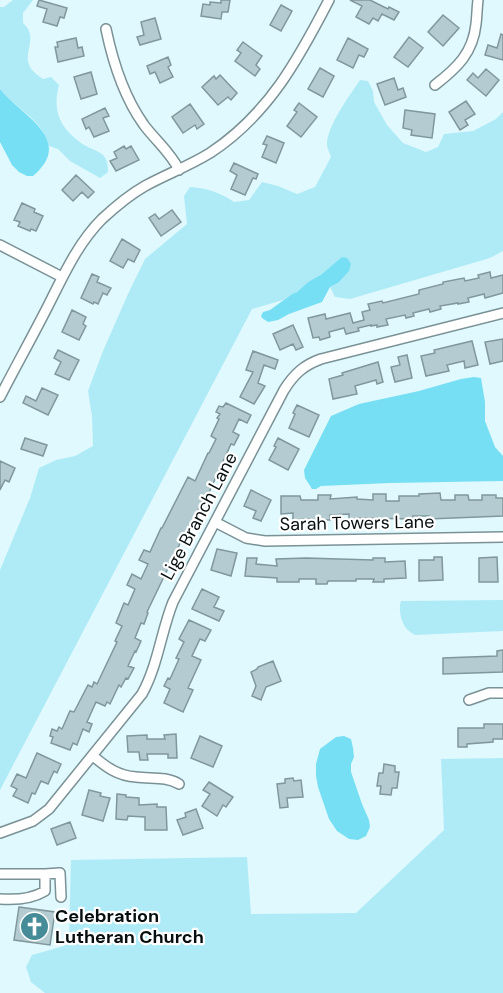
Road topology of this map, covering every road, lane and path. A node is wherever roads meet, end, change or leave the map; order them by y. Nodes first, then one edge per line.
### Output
1 (316, 0) edge
2 (478, 0) edge
3 (327, 3) edge
4 (106, 29) dead end
5 (435, 85) dead end
6 (179, 170) junction
7 (0, 245) edge
8 (62, 277) junction
9 (503, 313) edge
10 (0, 397) edge
11 (215, 522) junction
12 (503, 537) edge
13 (503, 693) edge
14 (469, 700) dead end
15 (93, 756) junction
16 (179, 784) dead end
17 (0, 833) edge
18 (0, 874) edge
19 (45, 874) junction
20 (60, 897) dead end
21 (0, 899) edge

1 - 3 street
2 - 5 street
3 - 6 street
4 - 6 street
6 - 8 street
7 - 8 street
8 - 10 street
9 - 11 street, Lige Branch Lane
11 - 12 street, Sarah Towers Lane
11 - 15 street, Lige Branch Lane
13 - 14 street
15 - 16 street
15 - 17 street, Lige Branch Lane
18 - 19 street
19 - 20 street
19 - 21 street

